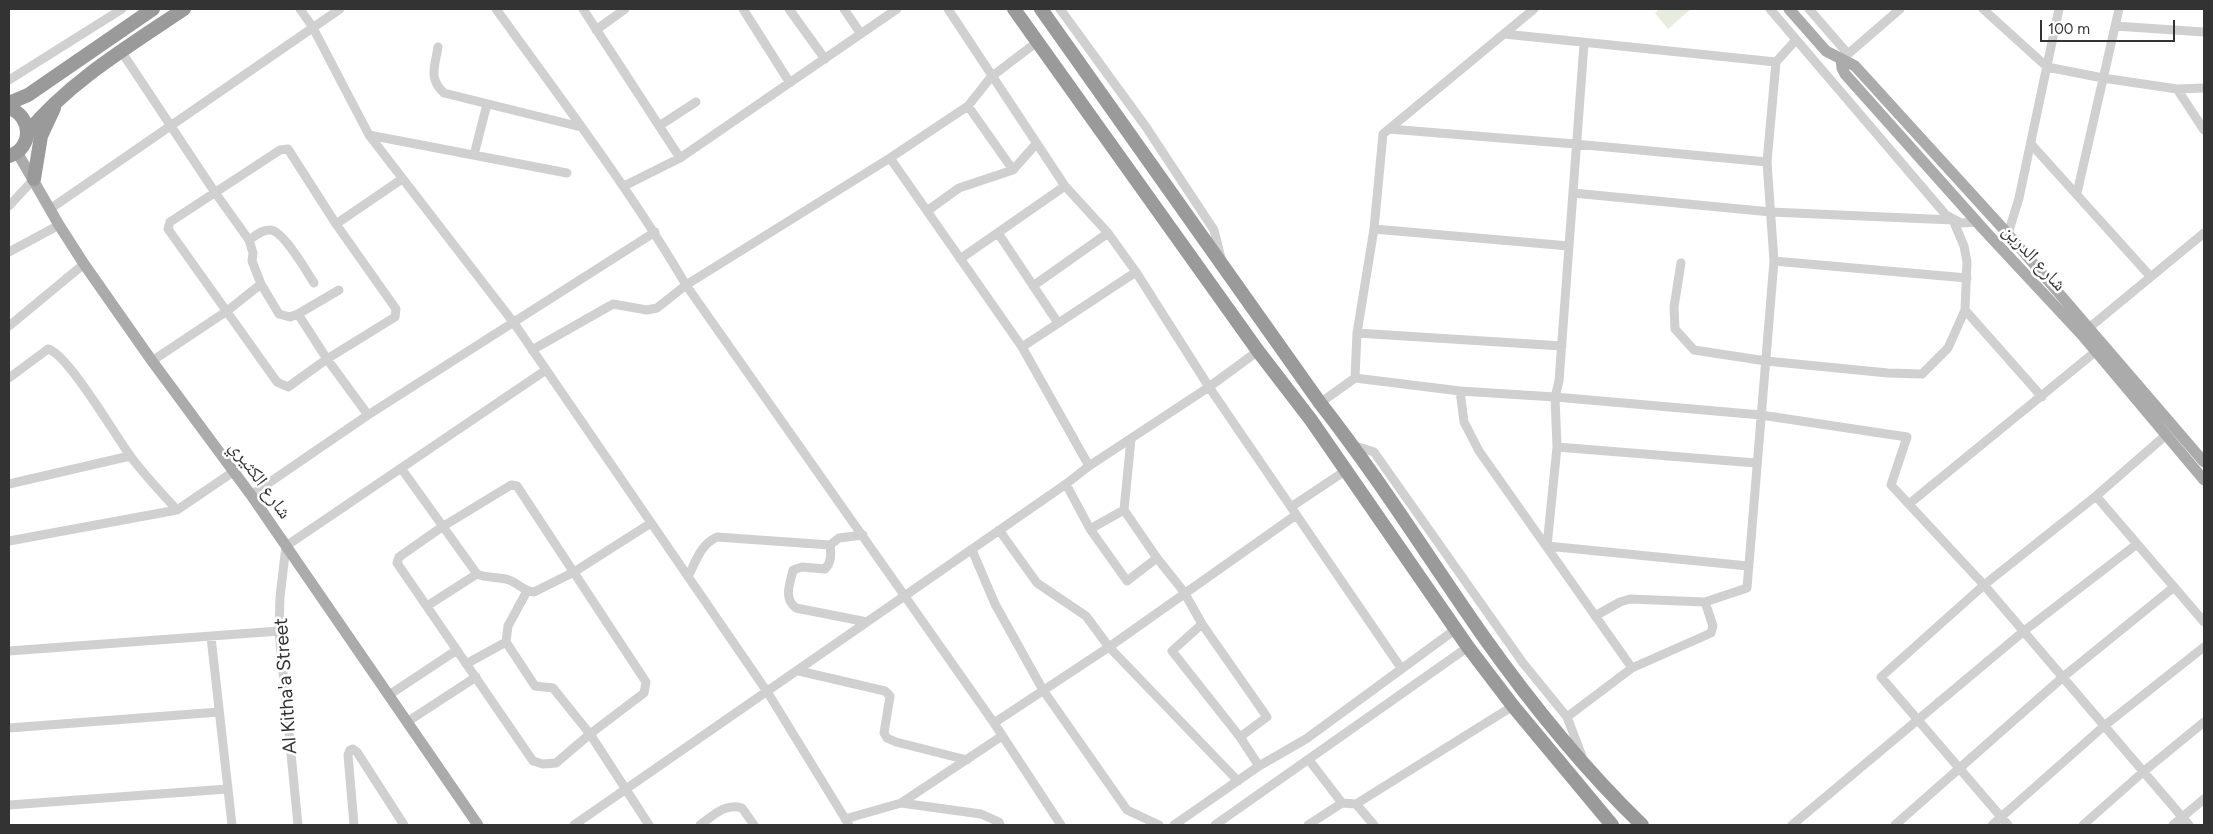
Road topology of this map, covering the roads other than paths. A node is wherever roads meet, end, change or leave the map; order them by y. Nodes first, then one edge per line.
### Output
1 (122, 9) edge
2 (153, 9) edge
3 (184, 9) edge
4 (300, 9) edge
5 (340, 9) edge
6 (496, 9) edge
7 (583, 9) edge
8 (625, 9) edge
9 (743, 9) edge
10 (789, 9) edge
11 (844, 9) edge
12 (898, 9) edge
13 (948, 9) edge
14 (1014, 9) edge
15 (1041, 9) edge
16 (1060, 9) edge
17 (1534, 9) edge
18 (1770, 9) edge
19 (1789, 9) edge
20 (1810, 9) edge
21 (1900, 9) edge
22 (1983, 9) edge
23 (2059, 9) edge
24 (2119, 9) edge
25 (887, 12) edge
26 (312, 26) junction
27 (2115, 26) junction
28 (596, 30) junction
29 (2204, 32) edge
30 (861, 34) junction
31 (1504, 34) junction
32 (1796, 40) junction
33 (1038, 42) junction
34 (1584, 44) junction
35 (438, 47) dead end
36 (121, 51) junction
37 (1844, 57) junction
38 (825, 59) junction
39 (1776, 62) junction
40 (2047, 67) junction
41 (992, 77) junction
42 (2103, 78) junction
43 (9, 80) edge
44 (790, 83) junction
45 (2204, 88) edge
46 (2177, 89) junction
47 (60, 97) junction
48 (696, 102) dead end
49 (9, 103) edge
50 (487, 104) junction
51 (968, 106) junction
52 (9, 108) edge
53 (171, 126) junction
54 (659, 126) junction
55 (581, 127) junction
56 (1389, 129) junction
57 (2204, 130) edge
58 (28, 132) junction
59 (369, 134) junction
60 (1036, 144) junction
61 (1575, 144) junction
62 (2030, 144) junction
63 (13, 154) edge
64 (474, 155) junction
65 (680, 158) junction
66 (890, 158) junction
67 (1767, 162) junction
68 (1013, 170) junction
69 (567, 173) dead end
70 (34, 179) junction
71 (402, 179) junction
72 (624, 186) junction
73 (1065, 186) junction
74 (214, 192) junction
75 (1573, 193) junction
76 (2077, 193) junction
77 (9, 206) edge
78 (50, 209) junction
79 (927, 212) junction
80 (1771, 212) junction
81 (1953, 220) junction
82 (1978, 222) junction
83 (336, 224) junction
84 (59, 226) junction
85 (1374, 229) junction
86 (655, 232) junction
87 (998, 233) junction
88 (1108, 233) junction
89 (2204, 233) edge
90 (2008, 234) junction
91 (249, 240) junction
92 (1569, 246) junction
93 (9, 252) edge
94 (960, 259) junction
95 (1774, 261) junction
96 (1681, 263) dead end
97 (84, 264) junction
98 (1222, 265) junction
99 (1136, 272) junction
100 (2150, 276) junction
101 (1967, 278) junction
102 (262, 284) junction
103 (314, 284) dead end
104 (686, 285) junction
105 (1033, 286) junction
106 (339, 290) dead end
107 (1965, 310) junction
108 (226, 311) junction
109 (298, 314) junction
110 (514, 323) junction
111 (1058, 323) junction
112 (9, 326) edge
113 (2086, 331) junction
114 (1357, 332) junction
115 (1562, 346) junction
116 (1022, 347) junction
117 (532, 350) junction
118 (1258, 350) junction
119 (2095, 352) junction
120 (327, 359) junction
121 (1766, 361) junction
122 (152, 362) junction
123 (546, 370) junction
124 (9, 378) edge
125 (1355, 378) junction
126 (1209, 387) junction
127 (1460, 392) junction
128 (1555, 396) junction
129 (2042, 397) junction
130 (1320, 403) junction
131 (368, 415) junction
132 (1761, 415) junction
133 (2170, 431) junction
134 (1131, 439) junction
135 (1352, 445) junction
136 (1557, 447) junction
137 (130, 456) junction
138 (2204, 462) edge
139 (1756, 464) junction
140 (1088, 466) junction
141 (401, 468) junction
142 (1345, 471) junction
143 (233, 472) junction
144 (2204, 480) edge
145 (9, 484) edge
146 (1066, 484) junction
147 (251, 495) junction
148 (2096, 496) junction
149 (1909, 504) junction
150 (177, 510) junction
151 (1124, 510) junction
152 (1293, 511) junction
153 (651, 523) junction
154 (442, 527) junction
155 (1090, 529) junction
156 (999, 530) junction
157 (863, 535) junction
158 (9, 542) edge
159 (2137, 544) junction
160 (830, 545) junction
161 (286, 546) junction
162 (1547, 546) junction
163 (972, 550) junction
164 (1157, 558) junction
165 (1748, 566) junction
166 (574, 572) junction
167 (477, 574) junction
168 (688, 577) junction
169 (1984, 585) junction
170 (2174, 587) junction
171 (527, 591) junction
172 (1184, 592) junction
173 (905, 595) junction
174 (1705, 602) junction
175 (427, 606) junction
176 (1595, 616) junction
177 (867, 622) junction
178 (2204, 622) edge
179 (1202, 624) junction
180 (1456, 629) junction
181 (279, 631) junction
182 (2024, 631) junction
183 (212, 637) junction
184 (506, 642) junction
185 (1109, 646) junction
186 (1468, 647) junction
187 (2204, 647) edge
188 (457, 650) junction
189 (9, 651) edge
190 (466, 664) junction
191 (1401, 668) junction
192 (1632, 668) junction
193 (799, 670) junction
194 (476, 677) junction
195 (2063, 677) junction
196 (1043, 690) junction
197 (768, 693) junction
198 (389, 695) junction
199 (1513, 706) junction
200 (219, 712) junction
201 (1542, 713) junction
202 (1566, 717) junction
203 (1919, 721) junction
204 (407, 722) junction
205 (2204, 722) edge
206 (994, 723) junction
207 (1527, 723) junction
208 (2104, 726) junction
209 (9, 728) edge
210 (590, 734) junction
211 (1002, 736) junction
212 (1240, 737) junction
213 (967, 760) junction
214 (1309, 760) junction
215 (1584, 763) junction
216 (1260, 766) junction
217 (1960, 770) junction
218 (2143, 772) junction
219 (1238, 781) junction
220 (227, 789) junction
221 (626, 791) junction
222 (2204, 799) edge
223 (901, 803) junction
224 (1342, 803) junction
225 (1356, 804) junction
226 (9, 805) edge
227 (2182, 817) junction
228 (2001, 818) junction
229 (847, 822) edge
230 (1227, 822) edge
231 (232, 825) edge
232 (298, 825) edge
233 (354, 825) edge
234 (404, 825) edge
235 (478, 825) edge
236 (574, 825) edge
237 (649, 825) edge
238 (700, 825) edge
239 (754, 825) edge
240 (1000, 825) edge
241 (1061, 825) edge
242 (1159, 825) edge
243 (1174, 825) edge
244 (1215, 825) edge
245 (1308, 825) edge
246 (1374, 825) edge
247 (1612, 825) edge
248 (1642, 825) edge
249 (1792, 825) edge
250 (1895, 825) edge
251 (1992, 825) edge
252 (2008, 825) edge
253 (2083, 825) edge
254 (2173, 825) edge
255 (2189, 825) edge

1 - 43 street
2 - 49 highway
3 - 36 highway
4 - 26 street
5 - 26 street
6 - 55 street
7 - 28 street
8 - 28 street
9 - 44 street
10 - 38 street
11 - 30 street
12 - 25 street
13 - 41 street
14 - 33 highway
15 - 98 highway
16 - 98 street
17 - 31 street
18 - 32 street
19 - 37 main road, شارع الدرين
20 - 37 street
21 - 37 street
22 - 40 street
23 - 40 street
24 - 27 street
25 - 30 street
26 - 53 street
26 - 59 street
27 - 29 street
27 - 42 street
28 - 54 street
30 - 38 street
31 - 34 street
31 - 56 street
32 - 39 street
32 - 81 street
33 - 41 street
33 - 118 highway
34 - 39 street
34 - 61 street
35 - 50 street
36 - 47 highway
36 - 53 street
37 - 82 main road, شارع الدرين
37 - 90 main road, شارع الدرين
38 - 44 street
39 - 67 street
40 - 42 street
40 - 62 street
41 - 51 street
41 - 60 street
42 - 46 street
42 - 76 street
44 - 65 street
45 - 46 street
46 - 57 street
47 - 58 highway
47 - 70 highway
48 - 54 street
50 - 55 street
50 - 64 street
51 - 66 street
51 - 68 street
52 - 58 highway
53 - 74 street
53 - 78 street
54 - 65 street
55 - 72 street
56 - 61 street
56 - 85 street
58 - 63 highway
59 - 64 street
59 - 71 street
60 - 68 street
60 - 73 street
61 - 67 street
61 - 75 street
62 - 76 street
62 - 90 street
63 - 70 main road, شارع الكثيري
64 - 69 street
65 - 72 street
66 - 79 street
66 - 104 street
67 - 80 street
68 - 79 street
70 - 77 street
70 - 78 main road, شارع الكثيري
71 - 83 street
71 - 110 street
72 - 86 street
73 - 87 street
73 - 88 street
74 - 83 street
74 - 91 street
74 - 108 street
75 - 80 street
75 - 92 street
76 - 100 street
78 - 84 main road, شارع الكثيري
79 - 94 street
80 - 81 street
80 - 95 street
81 - 82 street
81 - 101 street
82 - 113 main road, شارع الدرين
83 - 120 street
84 - 93 street
84 - 97 main road, شارع الكثيري
85 - 92 street
85 - 114 street
86 - 104 street
86 - 110 street
87 - 94 street
87 - 105 street
88 - 99 street
88 - 105 street
89 - 100 street
90 - 113 main road, شارع الدرين
91 - 102 street
91 - 103 street
92 - 115 street
94 - 116 street
95 - 101 street
95 - 121 street
96 - 121 street
97 - 112 street
97 - 122 main road, شارع الكثيري
98 - 130 highway
99 - 111 street
99 - 126 street
100 - 113 street
101 - 107 street
102 - 108 street
102 - 109 street
104 - 117 street
104 - 157 street
105 - 111 street
106 - 109 street
107 - 121 street
107 - 129 street
108 - 120 street
108 - 122 street
109 - 120 street
110 - 117 street
110 - 131 street
111 - 116 street
113 - 119 main road, شارع الدرين
113 - 133 main road, شارع الدرين
114 - 115 street
114 - 125 street
115 - 128 street
116 - 140 street
117 - 123 street
118 - 126 street
118 - 142 highway
119 - 129 street
119 - 133 main road, شارع الدرين
120 - 131 street
121 - 132 street
122 - 143 main road, شارع الكثيري
123 - 141 street
123 - 153 street
124 - 137 street
125 - 127 street
125 - 130 street
126 - 134 street
126 - 152 street
127 - 128 street
127 - 162 street
128 - 132 street
128 - 136 street
129 - 149 street
130 - 135 highway
131 - 147 street
132 - 139 street
132 - 149 street
133 - 138 main road, شارع الدرين
133 - 144 main road, شارع الدرين
133 - 148 street
134 - 140 street
134 - 151 street
135 - 201 highway
135 - 202 street
136 - 139 street
136 - 162 street
137 - 145 street
137 - 150 street
139 - 165 street
140 - 146 street
141 - 154 street
141 - 161 street
142 - 152 street
142 - 180 highway
143 - 147 main road, شارع الكثيري
143 - 150 street
146 - 155 street
146 - 156 street
147 - 161 main road, شارع الكثيري
148 - 159 street
148 - 169 street
149 - 169 street
150 - 158 street
151 - 155 street
151 - 164 street
152 - 172 street
152 - 191 street
153 - 166 street
153 - 168 street
154 - 166 street
154 - 167 street
154 - 175 street
155 - 164 street
156 - 163 street
156 - 185 street
157 - 160 street
157 - 173 street
159 - 170 street
159 - 182 street
160 - 168 street
160 - 177 street
161 - 181 street, Al Kitha'a Street
161 - 198 main road, شارع الكثيري
162 - 165 street
162 - 176 street
163 - 173 street
163 - 196 street
164 - 172 street
165 - 174 street
166 - 171 street
166 - 210 street
167 - 171 street
167 - 175 street
168 - 197 street
169 - 182 street
169 - 203 street
170 - 178 street
170 - 195 street
171 - 184 street
172 - 179 street
172 - 185 street
173 - 177 street
173 - 206 street
174 - 176 street
174 - 192 street
175 - 188 street
176 - 192 street
177 - 193 street
179 - 212 street
179 - 212 street
180 - 186 highway
180 - 191 street
181 - 183 street
181 - 232 street, Al Kitha'a Street
182 - 195 street
182 - 203 street
183 - 189 street
183 - 200 street
184 - 190 street
184 - 210 street
185 - 196 street
185 - 219 street
186 - 199 highway
186 - 214 street
187 - 208 street
188 - 190 street
188 - 198 street
190 - 194 street
191 - 216 street
192 - 202 street
193 - 197 street
193 - 213 street
194 - 204 street
194 - 210 street
195 - 208 street
195 - 217 street
196 - 206 street
196 - 242 street
197 - 221 street
197 - 229 street
198 - 204 main road, شارع الكثيري
199 - 207 highway
199 - 225 street
200 - 209 street
200 - 220 street
201 - 207 street
201 - 215 highway
202 - 215 street
203 - 217 street
203 - 249 street
204 - 235 main road, شارع الكثيري
205 - 218 street
206 - 211 street
207 - 247 highway
208 - 218 street
208 - 228 street
210 - 221 street
211 - 213 street
211 - 241 street
212 - 216 street
213 - 223 street
214 - 224 street
214 - 230 street
215 - 248 highway
216 - 219 street
217 - 228 street
217 - 250 street
218 - 227 street
218 - 253 street
219 - 243 street
220 - 226 street
220 - 231 street
221 - 236 street
221 - 237 street
222 - 227 street
223 - 229 street
223 - 240 street
224 - 225 street
224 - 245 street
225 - 246 street
227 - 254 street
227 - 255 street
228 - 251 street
228 - 252 street
230 - 244 street
233 - 234 street
238 - 239 street

